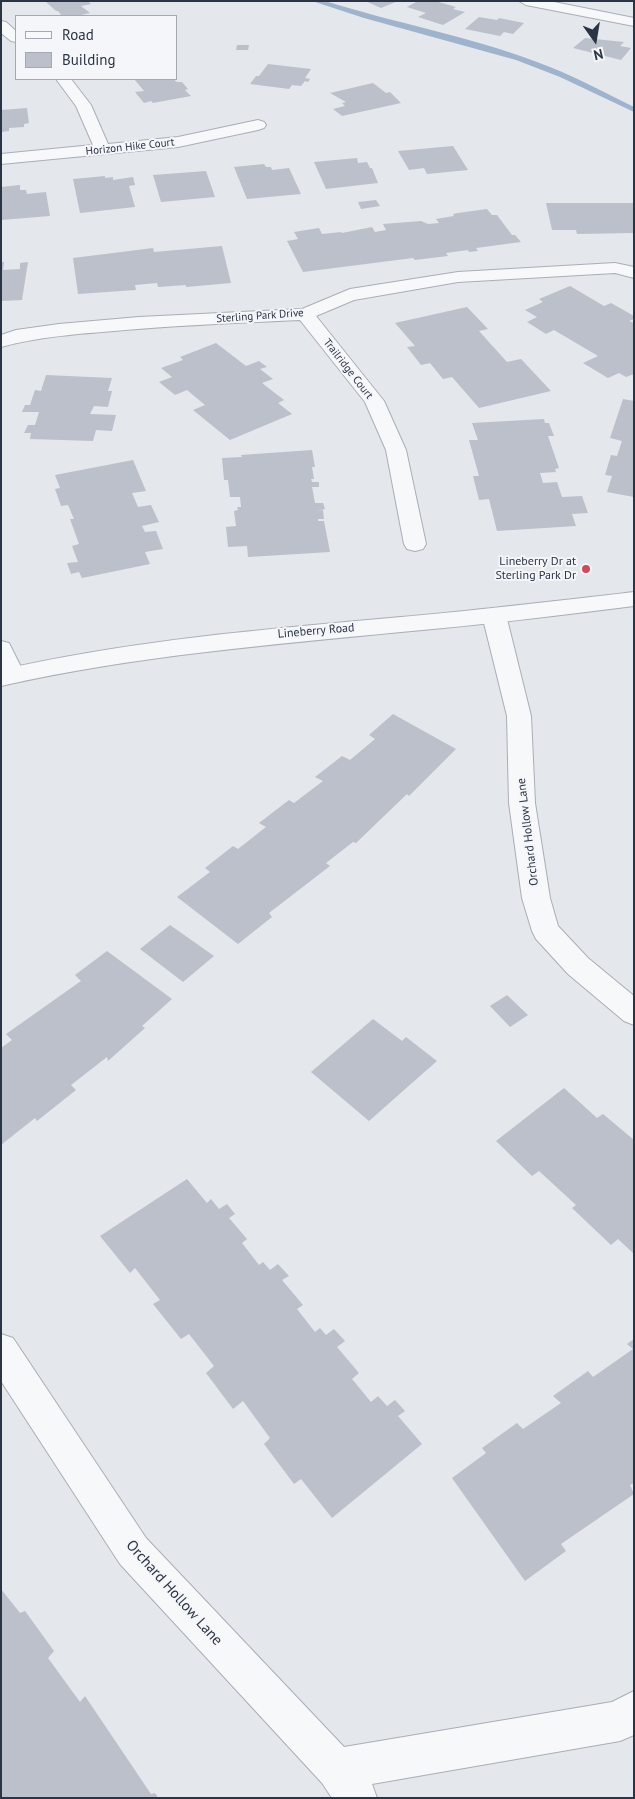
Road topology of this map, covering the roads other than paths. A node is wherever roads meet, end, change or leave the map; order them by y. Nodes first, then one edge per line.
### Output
1 (526, 1) edge
2 (634, 22) edge
3 (1, 25) edge
4 (15, 37) edge
5 (64, 80) edge
6 (258, 125) dead end
7 (103, 150) junction
8 (1, 159) edge
9 (634, 273) edge
10 (305, 314) junction
11 (1, 341) edge
12 (415, 544) dead end
13 (634, 600) edge
14 (494, 615) junction
15 (1, 649) edge
16 (7, 677) edge
17 (634, 1012) edge
18 (1, 1350) edge
19 (634, 1711) edge
20 (346, 1783) edge

1 - 2 street
3 - 4 street
5 - 7 street
6 - 7 street, Horizon Hike Court
7 - 8 street, Horizon Hike Court
9 - 10 street, Sterling Park Drive
10 - 11 street, Sterling Park Drive
10 - 12 street, Trailridge Court
13 - 14 street, Lineberry Road
14 - 16 street, Lineberry Road
14 - 17 street, Orchard Hollow Lane
15 - 16 street
18 - 20 street, Orchard Hollow Lane
19 - 20 street, Orchard Hollow Lane

